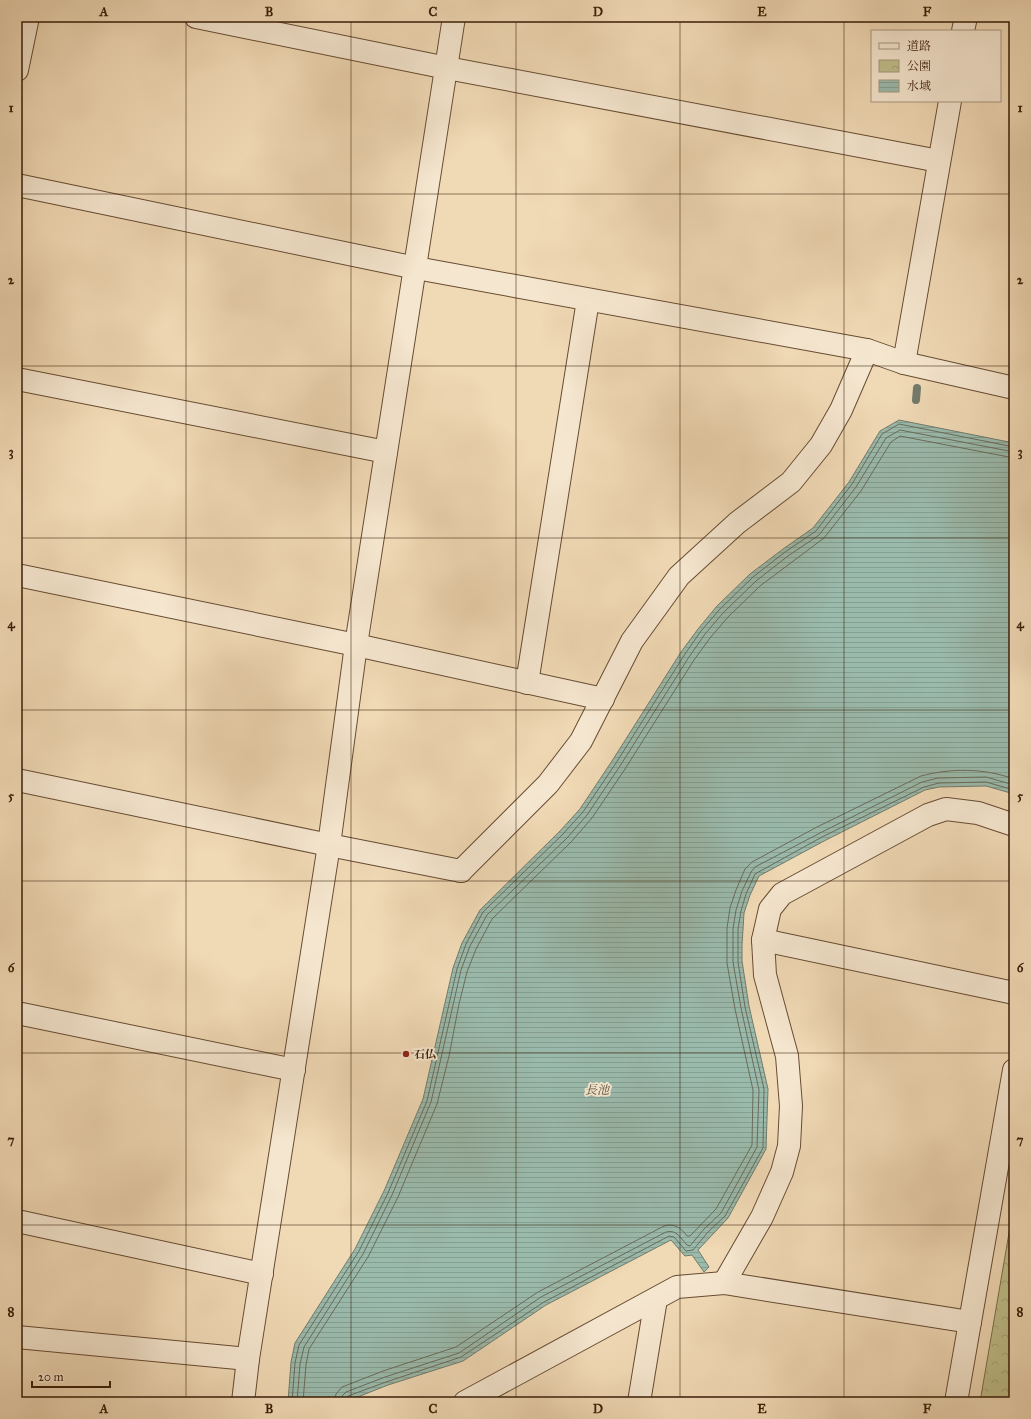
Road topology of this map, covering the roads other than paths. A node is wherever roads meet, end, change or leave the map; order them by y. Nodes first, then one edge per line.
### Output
1 (28, 17) edge
2 (196, 17) edge
3 (454, 17) edge
4 (966, 17) edge
5 (963, 30) edge
6 (447, 68) junction
7 (17, 70) edge
8 (950, 102) edge
9 (939, 161) junction
10 (17, 184) edge
11 (416, 268) junction
12 (588, 300) junction
13 (867, 350) junction
14 (904, 363) junction
15 (17, 379) edge
16 (1014, 388) edge
17 (386, 452) junction
18 (17, 575) edge
19 (356, 646) junction
20 (527, 683) junction
21 (603, 699) junction
22 (17, 780) edge
23 (1014, 825) edge
24 (329, 845) junction
25 (763, 940) junction
26 (1014, 993) edge
27 (17, 1013) edge
28 (294, 1070) junction
29 (1014, 1070) edge
30 (17, 1221) edge
31 (262, 1274) junction
32 (724, 1283) junction
33 (656, 1300) junction
34 (970, 1322) junction
35 (17, 1337) edge
36 (248, 1359) junction
37 (243, 1402) edge
38 (465, 1402) edge
39 (639, 1402) edge
40 (956, 1402) edge

1 - 7 street
2 - 6 street
3 - 6 street
4 - 5 street
6 - 9 street
6 - 11 street
8 - 9 street
9 - 14 street
10 - 11 street
11 - 12 street
11 - 17 street
12 - 13 street
12 - 20 street
13 - 14 street
13 - 21 street
14 - 16 street
15 - 17 street
17 - 19 street
18 - 19 street
19 - 20 street
19 - 24 street
20 - 21 street
21 - 24 street
22 - 24 street
23 - 25 street
24 - 28 street
25 - 26 street
25 - 32 street
27 - 28 street
28 - 31 street
29 - 34 street
30 - 31 street
31 - 36 street
32 - 33 street
32 - 34 street
33 - 38 street
33 - 39 street
34 - 40 street
35 - 36 street
36 - 37 street

